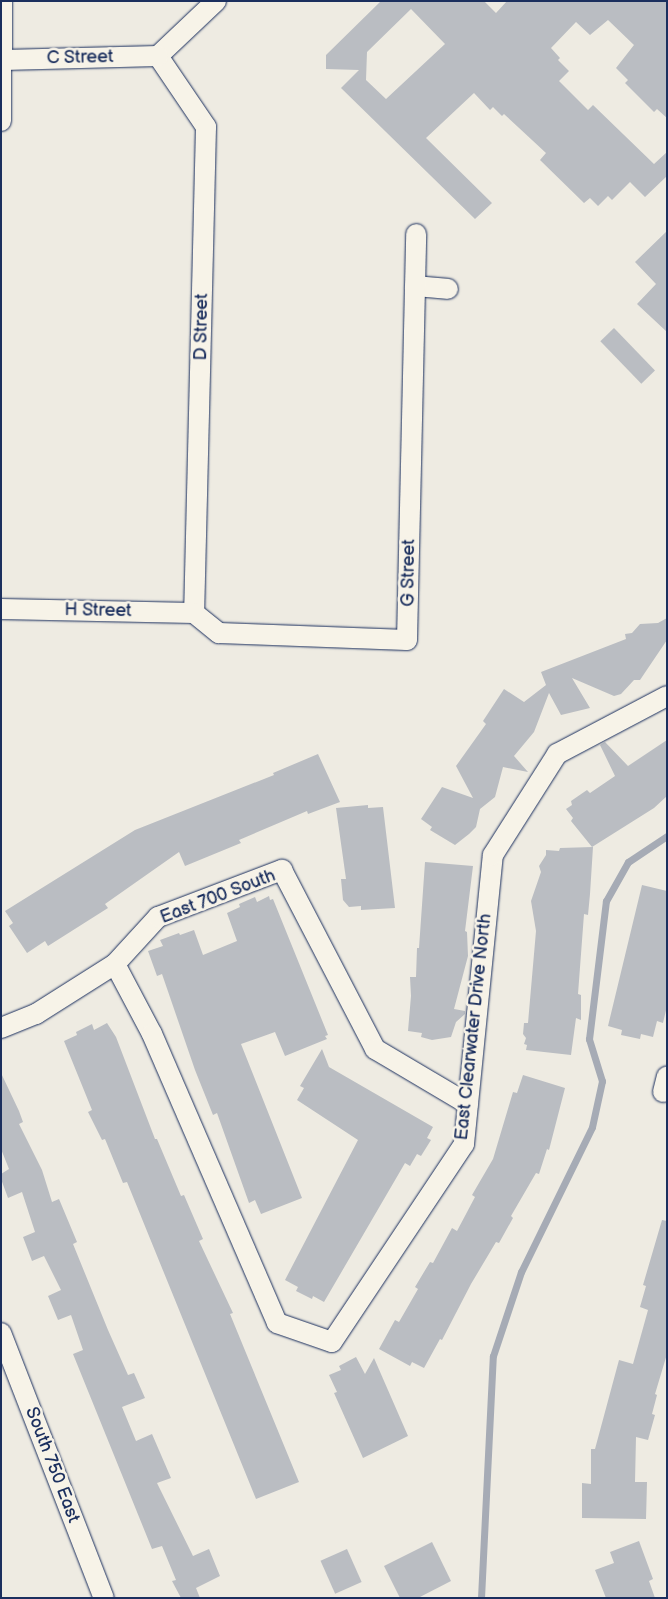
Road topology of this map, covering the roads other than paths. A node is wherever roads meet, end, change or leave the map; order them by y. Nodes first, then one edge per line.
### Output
1 (2, 1) edge
2 (216, 1) edge
3 (158, 56) junction
4 (2, 60) edge
5 (1, 121) edge
6 (416, 234) dead end
7 (415, 286) junction
8 (448, 290) dead end
9 (1, 609) edge
10 (194, 613) junction
11 (667, 696) edge
12 (115, 964) junction
13 (1, 1028) edge
14 (468, 1104) junction
15 (1, 1333) edge
16 (104, 1598) edge

1 - 4 street
2 - 3 street
3 - 4 street, C Street
3 - 10 street, D Street
4 - 5 street
6 - 7 street, G Street
7 - 8 street
7 - 10 street, G Street
9 - 10 street, H Street
11 - 14 street, East Clearwater Drive North
12 - 13 street, East 700 South
12 - 14 street, East 700 South
12 - 14 street, East Clearwater Drive North
15 - 16 street, South 750 East

